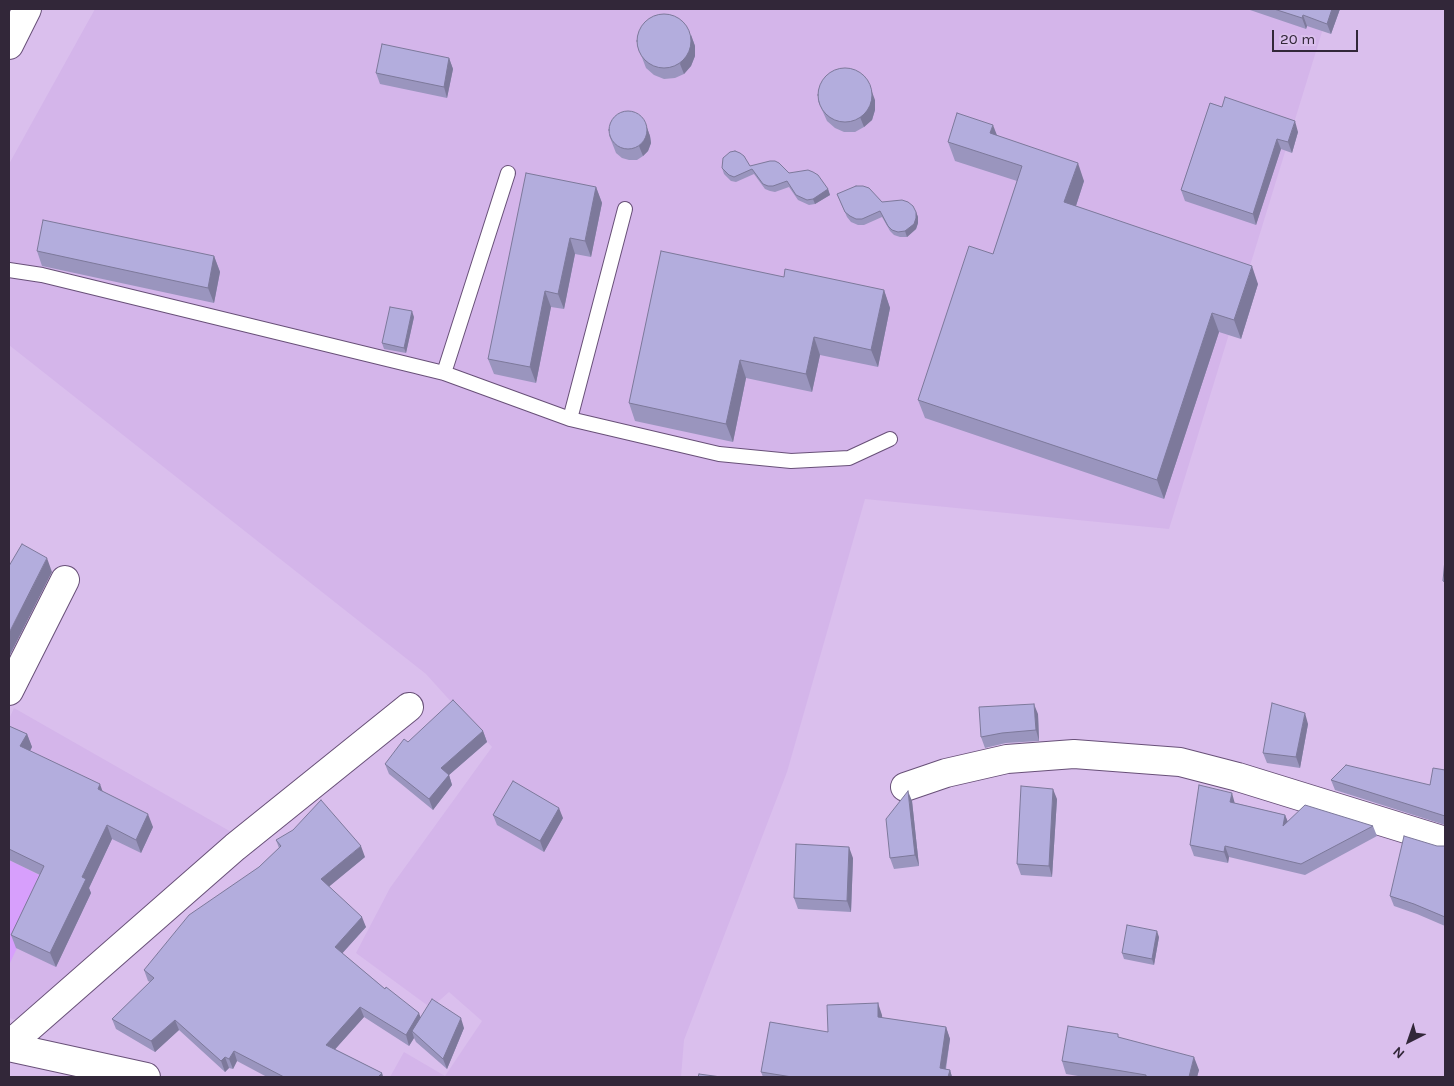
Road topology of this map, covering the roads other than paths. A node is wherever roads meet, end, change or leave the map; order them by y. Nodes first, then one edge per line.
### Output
1 (27, 9) edge
2 (9, 45) edge
3 (508, 173) dead end
4 (625, 208) dead end
5 (9, 270) edge
6 (444, 373) junction
7 (570, 419) junction
8 (890, 439) dead end
9 (65, 580) dead end
10 (9, 691) edge
11 (410, 707) dead end
12 (905, 787) dead end
13 (1445, 841) edge
14 (9, 1046) edge
15 (146, 1077) edge

1 - 2 street
3 - 6 lane
4 - 7 lane
5 - 6 lane
6 - 7 lane
7 - 8 lane
9 - 10 street
11 - 14 street
12 - 13 street
14 - 15 street

